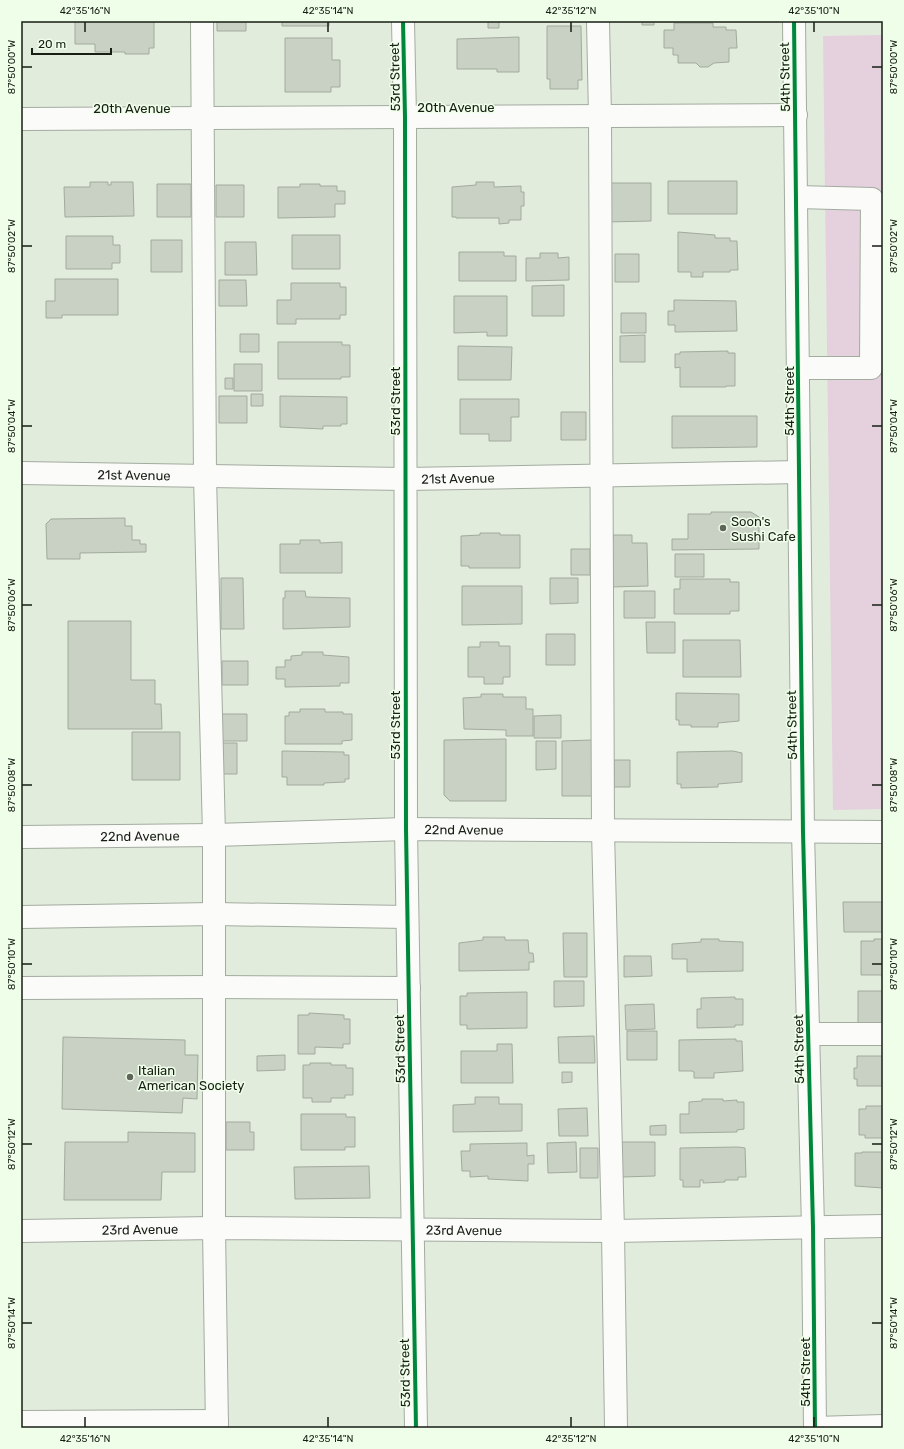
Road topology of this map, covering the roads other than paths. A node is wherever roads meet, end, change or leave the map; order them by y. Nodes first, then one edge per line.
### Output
1 (202, 21) edge
2 (404, 21) edge
3 (598, 21) edge
4 (794, 21) edge
5 (796, 115) junction
6 (600, 116) junction
7 (405, 117) junction
8 (202, 118) junction
9 (21, 119) edge
10 (797, 197) junction
11 (798, 368) junction
12 (799, 472) junction
13 (21, 473) edge
14 (205, 476) junction
15 (602, 476) junction
16 (405, 479) junction
17 (406, 830) junction
18 (603, 831) junction
19 (803, 832) junction
20 (883, 832) edge
21 (214, 835) junction
22 (21, 836) edge
23 (214, 914) junction
24 (21, 916) edge
25 (407, 917) junction
26 (214, 986) junction
27 (21, 988) edge
28 (409, 988) junction
29 (808, 1034) junction
30 (883, 1034) edge
31 (883, 1226) edge
32 (813, 1227) junction
33 (214, 1228) junction
34 (413, 1229) junction
35 (21, 1231) edge
36 (614, 1231) junction
37 (21, 1422) edge
38 (217, 1425) edge
39 (883, 1426) edge
40 (416, 1428) edge
41 (616, 1428) edge
42 (815, 1428) edge

1 - 8 street
2 - 7 street, 53rd Street
3 - 6 street
4 - 5 street, 54th Street
5 - 6 street, 20th Avenue
5 - 10 street, 54th Street
6 - 7 street, 20th Avenue
6 - 15 street
7 - 8 street, 20th Avenue
7 - 16 street, 53rd Street
8 - 9 street, 20th Avenue
8 - 14 street
10 - 11 street, 54th Street
10 - 11 street
11 - 12 street, 54th Street
12 - 15 street, 21st Avenue
12 - 19 street, 54th Street
13 - 14 street, 21st Avenue
14 - 16 street, 21st Avenue
14 - 21 street
15 - 16 street, 21st Avenue
15 - 18 street
16 - 17 street, 53rd Street
17 - 18 street, 22nd Avenue
17 - 21 street, 22nd Avenue
17 - 25 street, 53rd Street
18 - 19 street, 22nd Avenue
18 - 36 street
19 - 20 street, 22nd Avenue
19 - 29 street, 54th Street
21 - 22 street, 22nd Avenue
21 - 23 street
23 - 24 street
23 - 25 street
23 - 26 street
25 - 28 street, 53rd Street
26 - 27 street
26 - 28 street
26 - 33 street
28 - 34 street, 53rd Street
29 - 30 street
29 - 32 street, 54th Street
31 - 32 street, 23rd Avenue
32 - 36 street, 23rd Avenue
32 - 42 street, 54th Street
33 - 34 street, 23rd Avenue
33 - 35 street, 23rd Avenue
33 - 38 street
34 - 36 street, 23rd Avenue
34 - 40 street, 53rd Street
36 - 41 street
37 - 38 street
39 - 42 street

